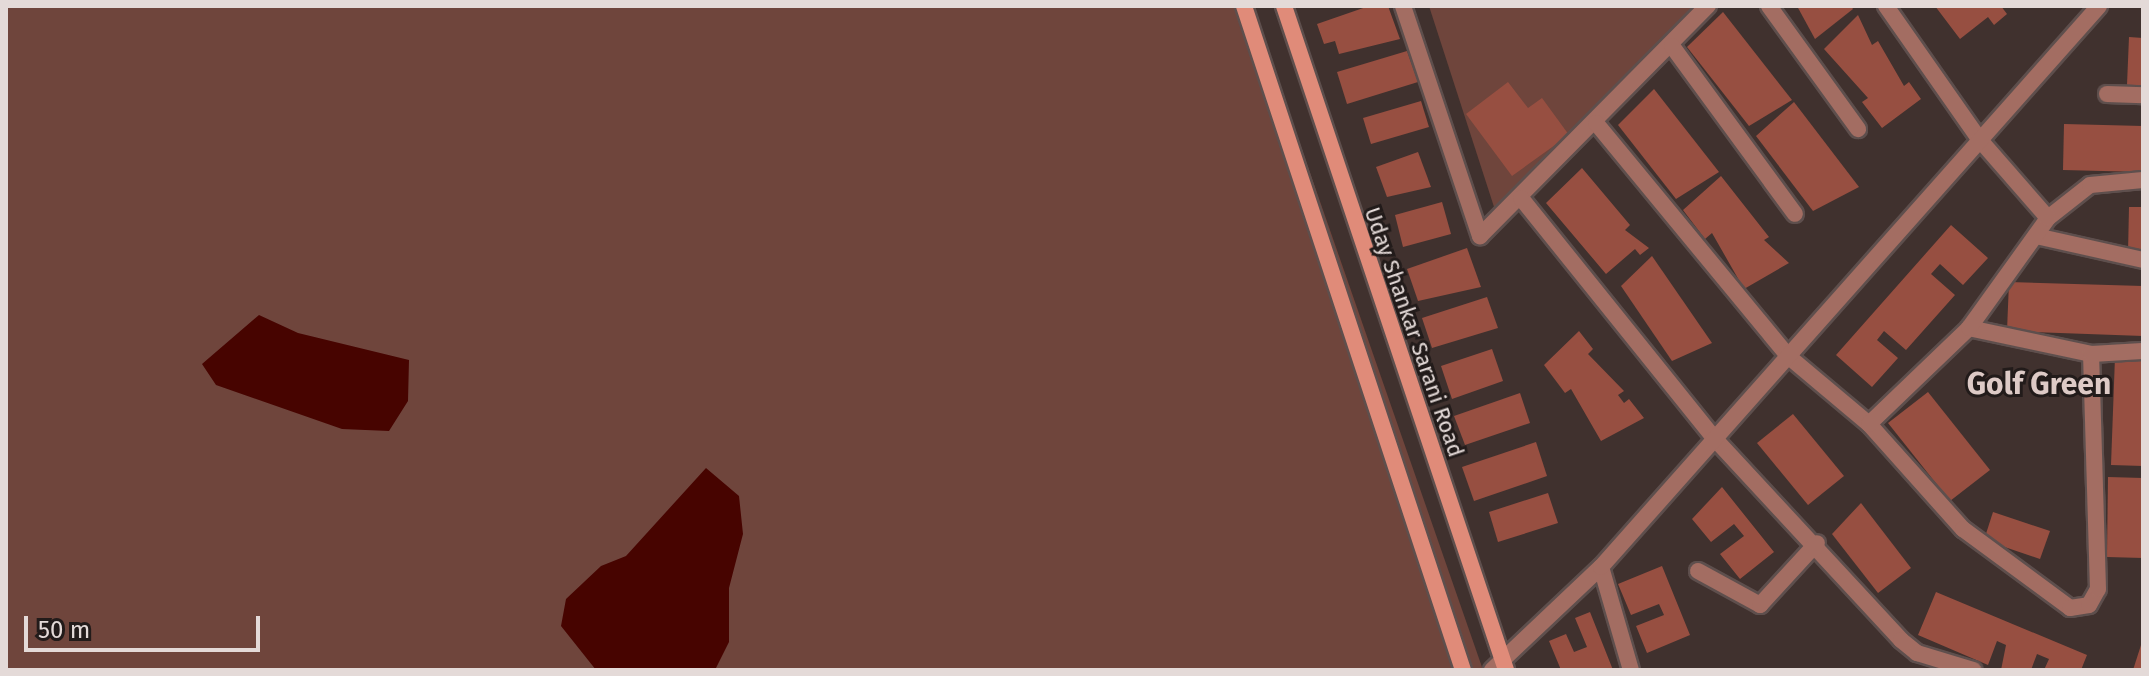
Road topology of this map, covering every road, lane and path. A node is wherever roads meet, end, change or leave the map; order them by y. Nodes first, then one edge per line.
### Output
1 (1244, 6) edge
2 (1284, 6) edge
3 (1403, 6) edge
4 (1708, 6) edge
5 (1769, 6) edge
6 (1886, 6) edge
7 (2099, 6) edge
8 (1672, 46) junction
9 (2107, 94) dead end
10 (2143, 95) edge
11 (1596, 123) junction
12 (1858, 129) dead end
13 (1980, 140) junction
14 (2143, 180) edge
15 (1521, 198) junction
16 (1795, 214) dead end
17 (2048, 218) junction
18 (2036, 236) junction
19 (2143, 260) edge
20 (1969, 328) junction
21 (2143, 351) edge
22 (2091, 354) junction
23 (1788, 356) junction
24 (1869, 424) junction
25 (1715, 439) junction
26 (1817, 543) junction
27 (1601, 567) junction
28 (1698, 571) dead end
29 (1501, 668) edge
30 (1463, 670) edge
31 (1631, 670) edge
32 (1973, 670) edge

1 - 30 street
2 - 29 street, Uday Shankar Sarani Road
3 - 15 street
4 - 8 street
5 - 12 street
6 - 13 street
7 - 13 street
8 - 11 street
8 - 16 street
9 - 10 street
11 - 15 street
11 - 23 street
13 - 17 street
13 - 23 street
14 - 17 street
15 - 25 street
17 - 18 street
18 - 19 street
18 - 20 street
20 - 22 street
20 - 24 street
21 - 22 street
22 - 24 street
23 - 24 street
23 - 25 street
25 - 26 street
25 - 27 street
26 - 28 street
26 - 32 street
27 - 29 street
27 - 31 street

